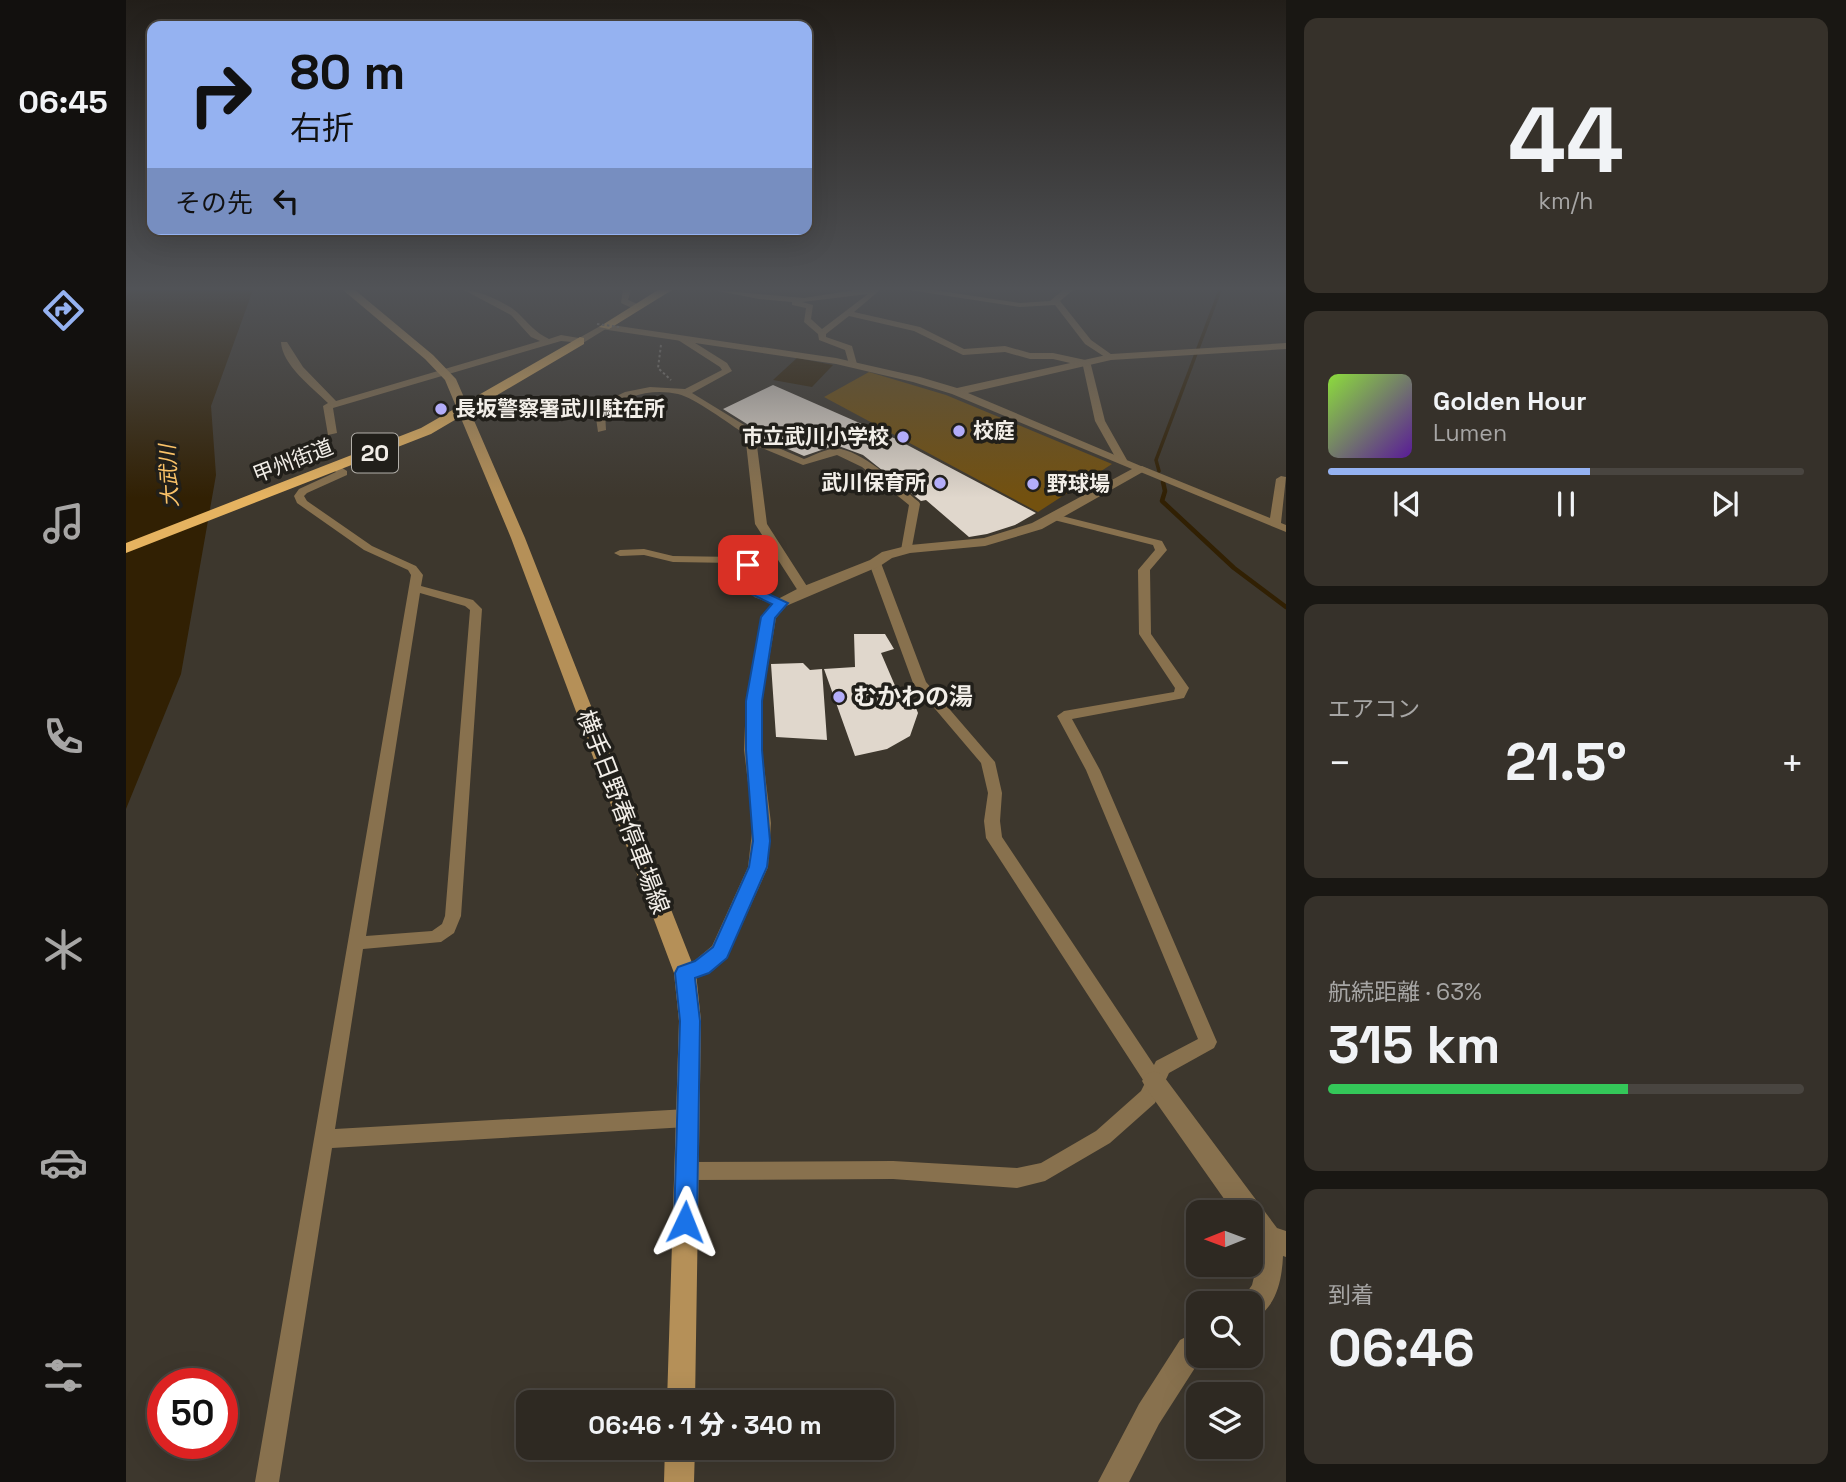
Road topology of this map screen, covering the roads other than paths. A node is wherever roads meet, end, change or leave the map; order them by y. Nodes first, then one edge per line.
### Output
1 (293, 359) edge
2 (430, 359) edge
3 (489, 359) edge
4 (550, 359) edge
5 (715, 359) edge
6 (821, 359) edge
7 (852, 359) edge
8 (1067, 359) edge
9 (1102, 359) edge
10 (1085, 363) junction
11 (853, 364) junction
12 (445, 372) junction
13 (684, 392) road end
14 (956, 392) junction
15 (334, 404) junction
16 (464, 411) junction
17 (601, 430) dead end
18 (332, 433) dead end
19 (751, 440) junction
20 (1122, 460) junction
21 (337, 467) junction
22 (1142, 468) junction
23 (1286, 480) edge
24 (1054, 517) junction
25 (1280, 526) edge
26 (126, 548) edge
27 (907, 550) junction
28 (620, 553) dead end
29 (874, 563) junction
30 (415, 588) junction
31 (804, 591) junction
32 (781, 603) junction
33 (357, 943) junction
34 (685, 973) junction
35 (1154, 1081) junction
36 (687, 1118) junction
37 (323, 1139) junction
38 (687, 1171) junction
39 (1240, 1200) edge
40 (1264, 1228) edge
41 (1277, 1241) edge
42 (1263, 1291) edge
43 (1186, 1356) edge
44 (681, 1390) edge
45 (680, 1460) edge
46 (267, 1482) edge
47 (679, 1482) edge
48 (1113, 1482) edge

1 - 15 street
2 - 12 main road, 横手日野春停車場線
3 - 12 street
4 - 16 highway, 甲州街道 / 20
5 - 19 street
6 - 11 street
7 - 11 street
8 - 10 street
9 - 10 street
10 - 14 street
10 - 20 street
11 - 14 street
12 - 15 street
12 - 16 main road, 横手日野春停車場線
13 - 17 street
14 - 20 street
15 - 18 street
16 - 21 highway, 甲州街道 / 20
16 - 34 main road, 横手日野春停車場線
19 - 27 street
19 - 31 street
20 - 22 street
21 - 26 highway, 甲州街道 / 20
21 - 30 street
22 - 24 street
22 - 25 street
23 - 25 street
24 - 27 street
24 - 35 street
27 - 29 street
28 - 32 street
29 - 31 street
29 - 35 street
30 - 33 street
30 - 33 street
31 - 32 street
32 - 34 street
33 - 37 street
34 - 36 main road, 横手日野春停車場線
35 - 38 street
35 - 39 street
36 - 37 street
36 - 38 main road, 横手日野春停車場線
37 - 46 street
38 - 44 main road, 横手日野春停車場線
40 - 41 street
41 - 42 street
43 - 48 street
45 - 47 main road

